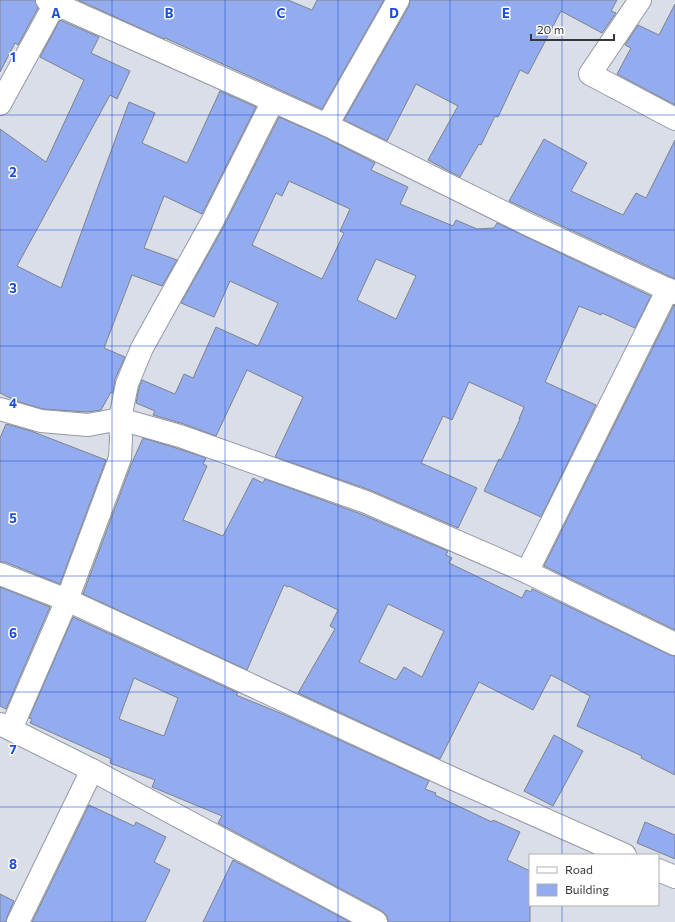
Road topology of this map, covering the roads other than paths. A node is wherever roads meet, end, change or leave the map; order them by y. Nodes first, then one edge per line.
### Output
1 (398, 0) edge
2 (640, 0) edge
3 (53, 1) edge
4 (273, 101) junction
5 (0, 104) edge
6 (675, 119) edge
7 (327, 126) junction
8 (671, 291) edge
9 (0, 409) edge
10 (120, 419) junction
11 (527, 572) junction
12 (0, 574) edge
13 (67, 600) junction
14 (675, 644) edge
15 (6, 727) edge
16 (92, 770) junction
17 (623, 854) edge
18 (659, 870) edge
19 (675, 878) edge
20 (18, 922) edge
21 (376, 922) edge

1 - 7 street
2 - 6 street
3 - 4 street
3 - 5 street
4 - 7 street
4 - 10 street
7 - 8 street
8 - 11 street
9 - 10 street
10 - 11 street
10 - 13 street
11 - 14 street
12 - 13 street
13 - 15 street
13 - 17 street
15 - 16 street
16 - 20 street
16 - 21 street
18 - 19 street

